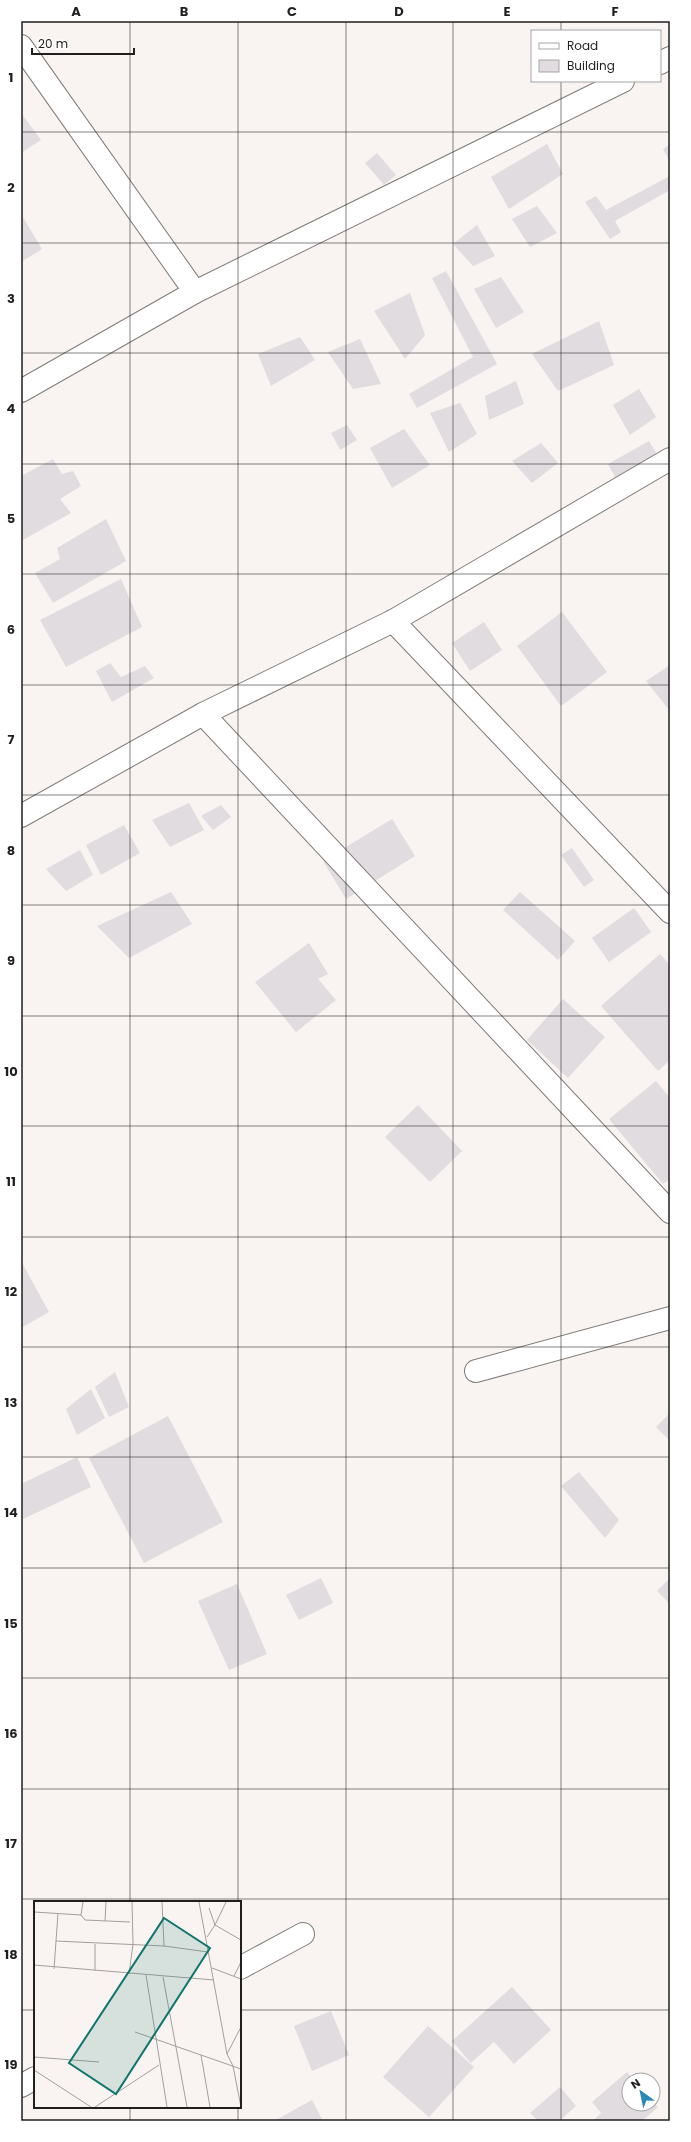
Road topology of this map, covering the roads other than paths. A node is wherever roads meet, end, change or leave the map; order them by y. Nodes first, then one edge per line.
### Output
1 (21, 46) edge
2 (670, 58) edge
3 (661, 62) edge
4 (621, 82) edge
5 (195, 292) junction
6 (21, 390) edge
7 (670, 459) edge
8 (393, 622) junction
9 (203, 714) junction
10 (22, 813) edge
11 (670, 912) edge
12 (670, 1212) edge
13 (670, 1318) edge
14 (476, 1371) dead end
15 (304, 1934) dead end
16 (241, 1967) edge
17 (34, 2079) edge
18 (21, 2086) edge

1 - 5 street
2 - 3 street
4 - 5 street
5 - 6 street
7 - 8 street
8 - 9 street
8 - 11 street
9 - 10 street
9 - 12 street
13 - 14 street
15 - 16 street
17 - 18 street

